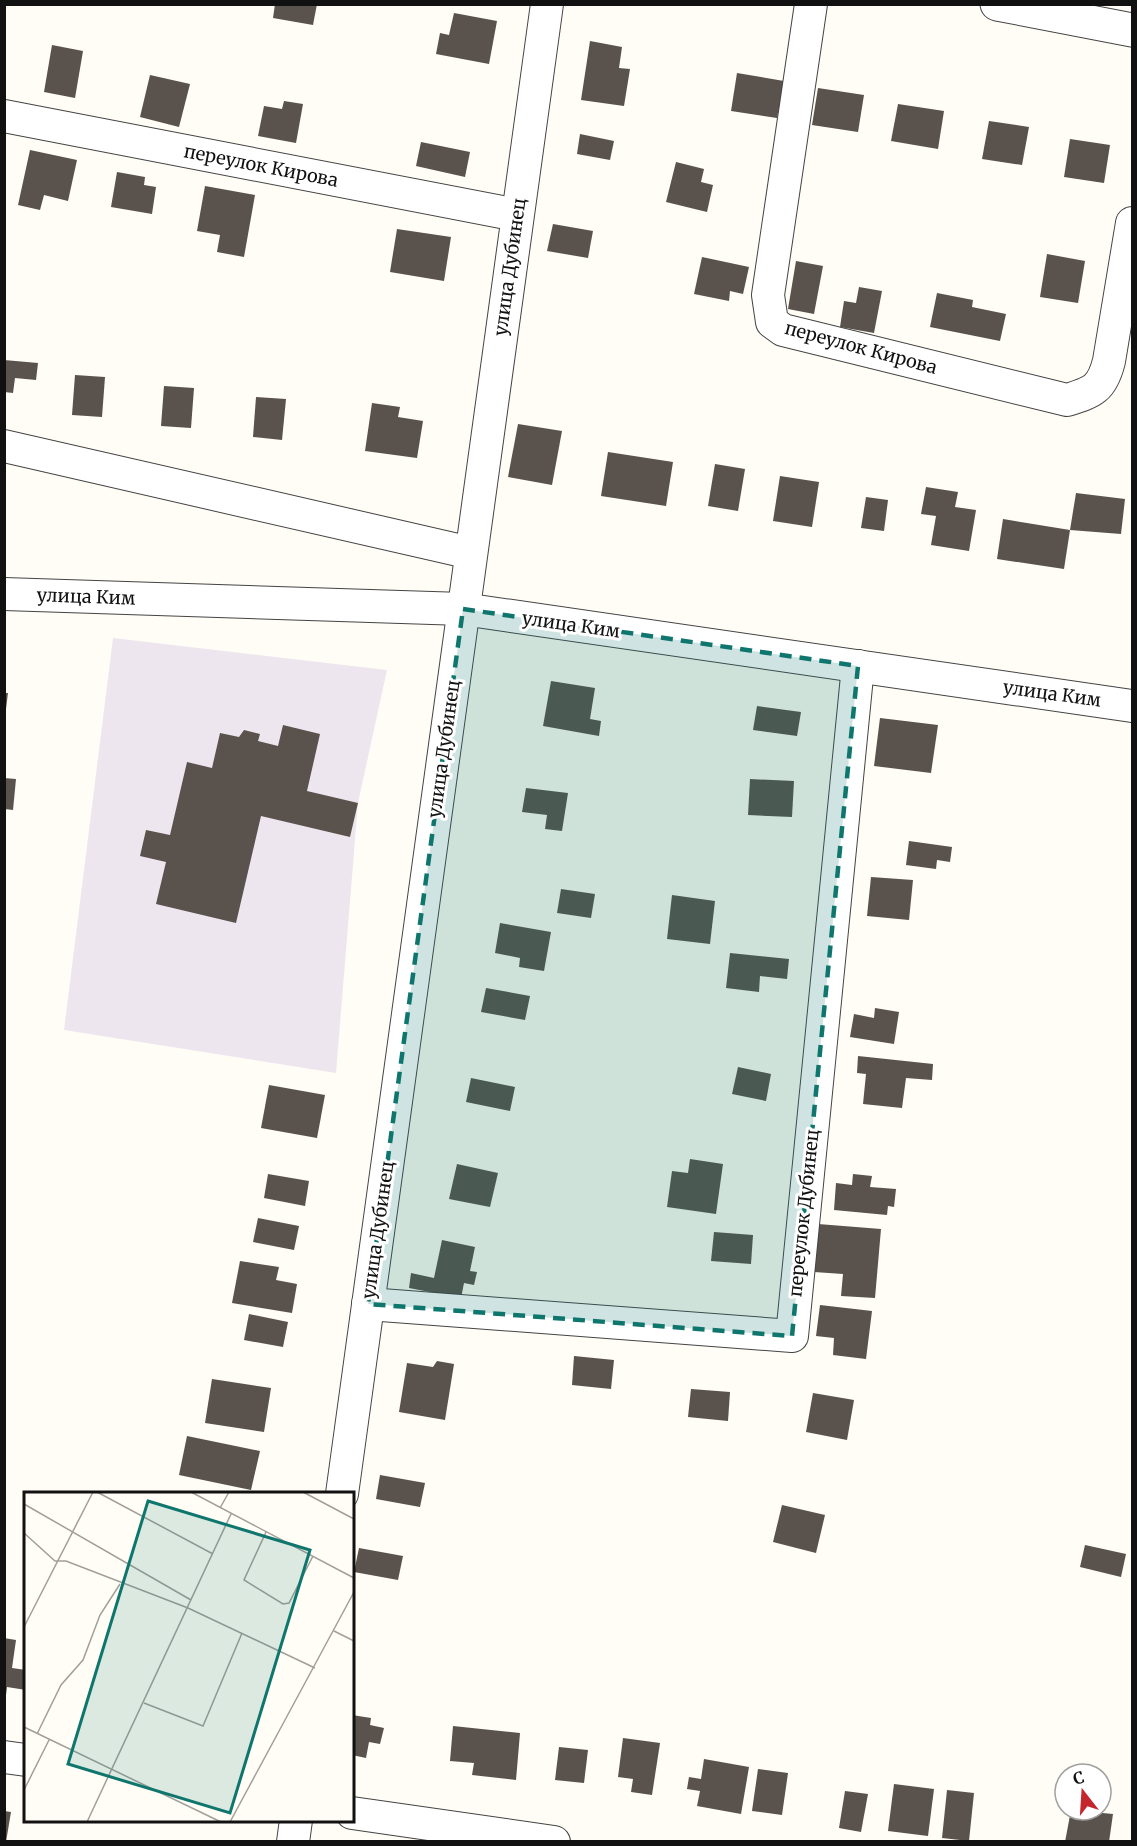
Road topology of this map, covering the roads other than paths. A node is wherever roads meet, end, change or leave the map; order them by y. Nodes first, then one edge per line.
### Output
1 (547, 4) edge
2 (811, 4) edge
3 (997, 4) edge
4 (1132, 30) edge
5 (4, 116) edge
6 (517, 216) junction
7 (1132, 223) edge
8 (4, 446) edge
9 (471, 553) junction
10 (4, 594) edge
11 (463, 609) junction
12 (858, 666) junction
13 (1132, 706) edge
14 (368, 1304) junction
15 (342, 1492) edge
16 (4, 1757) edge
17 (24, 1760) edge
18 (354, 1813) edge
19 (296, 1822) edge
20 (293, 1842) edge
21 (554, 1842) edge

1 - 6 street, улица Дубинец
2 - 7 street, переулок Кирова
3 - 4 street
5 - 6 street, переулок Кирова
6 - 9 street, улица Дубинец
8 - 9 street
9 - 11 street, улица Дубинец
10 - 11 street, улица Ким
11 - 12 street, улица Ким
11 - 14 street, улица Дубинец
12 - 13 street, улица Ким
12 - 14 street, переулок Дубинец
14 - 15 street, улица Дубинец
16 - 17 street
18 - 21 street
19 - 20 street

